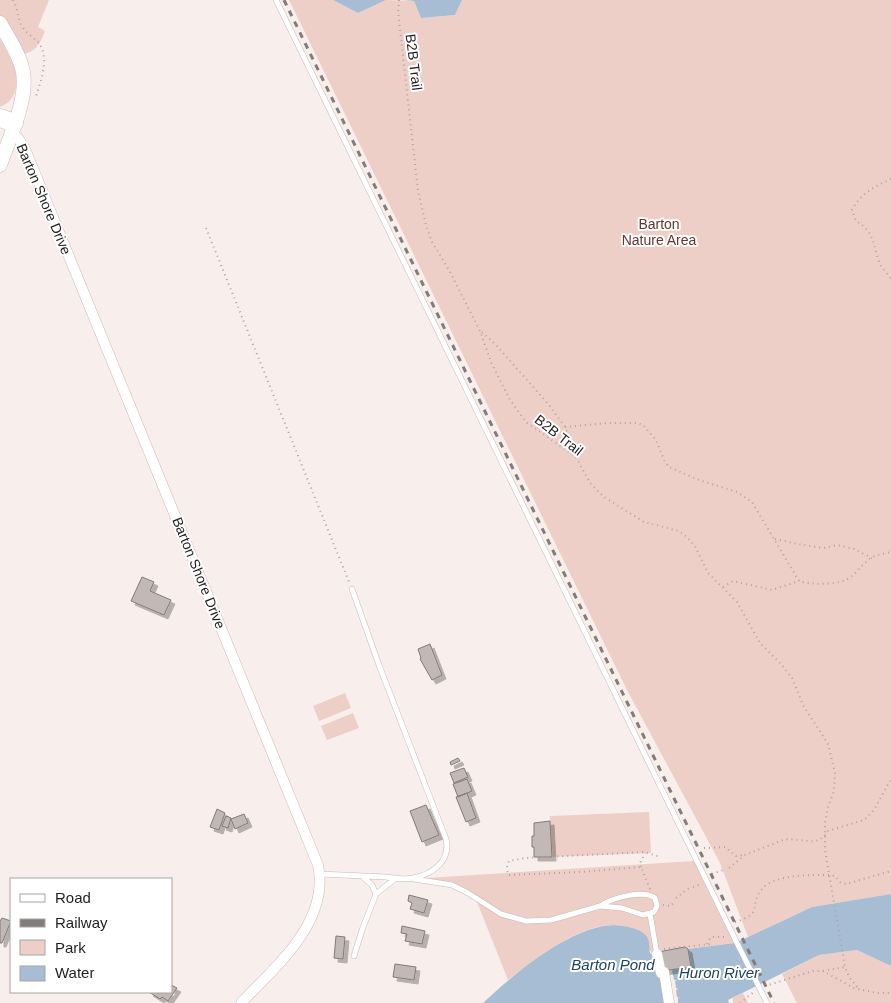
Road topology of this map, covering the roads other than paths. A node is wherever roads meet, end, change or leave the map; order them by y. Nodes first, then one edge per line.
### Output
1 (276, 0) edge
2 (0, 23) edge
3 (6, 126) edge
4 (0, 165) edge
5 (352, 589) road end
6 (320, 874) junction
7 (361, 876) junction
8 (397, 878) junction
9 (411, 879) junction
10 (376, 894) junction
11 (600, 906) junction
12 (650, 914) junction
13 (660, 951) joint
14 (354, 956) dead end
15 (241, 1003) edge
16 (669, 1003) edge
17 (767, 1003) edge

1 - 17 lane, bridge
2 - 3 main road
3 - 4 main road
3 - 6 street, Barton Shore Drive
5 - 9 lane
6 - 7 lane
6 - 15 street, Barton Shore Drive
7 - 8 lane
7 - 10 lane
8 - 9 lane
8 - 10 lane
9 - 11 lane
10 - 14 lane
11 - 12 lane
11 - 12 lane
12 - 13 lane
13 - 16 street

